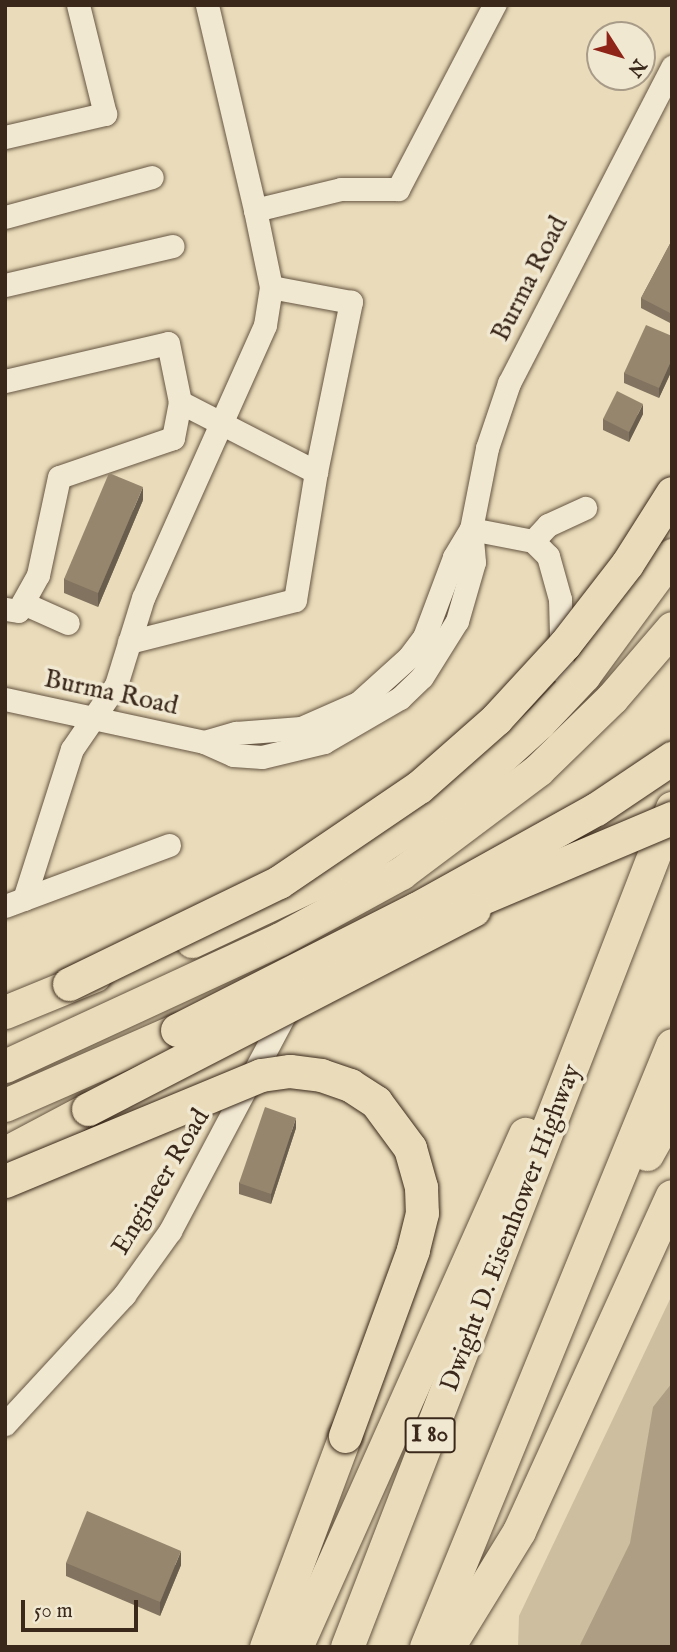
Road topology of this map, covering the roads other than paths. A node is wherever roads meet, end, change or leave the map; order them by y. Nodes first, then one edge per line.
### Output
1 (78, 5) edge
2 (208, 5) edge
3 (494, 5) edge
4 (672, 67) edge
5 (5, 137) edge
6 (152, 177) dead end
7 (255, 210) junction
8 (5, 216) edge
9 (173, 246) dead end
10 (5, 285) edge
11 (271, 287) junction
12 (5, 381) edge
13 (180, 402) junction
14 (221, 424) junction
15 (316, 472) junction
16 (672, 493) edge
17 (585, 508) dead end
18 (471, 529) junction
19 (533, 541) junction
20 (672, 555) edge
21 (14, 606) edge
22 (68, 622) dead end
23 (672, 628) edge
24 (130, 642) junction
25 (562, 672) dead end
26 (5, 699) edge
27 (95, 717) junction
28 (672, 758) edge
29 (672, 808) edge
30 (672, 818) edge
31 (169, 845) dead end
32 (646, 867) junction
33 (557, 868) junction
34 (15, 903) edge
35 (323, 940) dead end
36 (69, 984) junction
37 (5, 1012) edge
38 (672, 1028) edge
39 (177, 1030) junction
40 (672, 1045) edge
41 (672, 1051) edge
42 (672, 1059) edge
43 (5, 1066) edge
44 (5, 1105) edge
45 (660, 1105) edge
46 (5, 1153) edge
47 (5, 1181) edge
48 (672, 1196) edge
49 (5, 1424) edge
50 (266, 1647) edge
51 (296, 1647) edge
52 (347, 1647) edge
53 (426, 1647) edge
54 (448, 1647) edge

1 - 5 street
2 - 7 street
3 - 7 street
4 - 18 street, Burma Road
6 - 8 street
7 - 11 street
9 - 10 street
11 - 14 street
11 - 15 street
12 - 13 street
13 - 14 street
13 - 21 street
14 - 15 street
14 - 24 street
15 - 24 street
16 - 36 highway, bridge
17 - 19 street
18 - 19 street
18 - 27 street, Burma Road
19 - 25 street
20 - 36 highway, bridge
21 - 22 street
23 - 43 highway
24 - 27 street
26 - 27 street, Burma Road
27 - 34 street
28 - 39 highway, bridge
29 - 32 highway, Dwight D. Eisenhower Highway / I 80
30 - 33 highway, bridge
31 - 34 street
32 - 51 highway
32 - 52 highway, Dwight D. Eisenhower Highway / I 80
33 - 39 highway, bridge
33 - 46 highway, bridge
35 - 49 street, Engineer Road
36 - 37 highway
38 - 45 highway
39 - 44 highway
40 - 45 highway
41 - 45 highway
42 - 45 highway
45 - 53 highway
47 - 50 highway, bridge
48 - 54 highway

